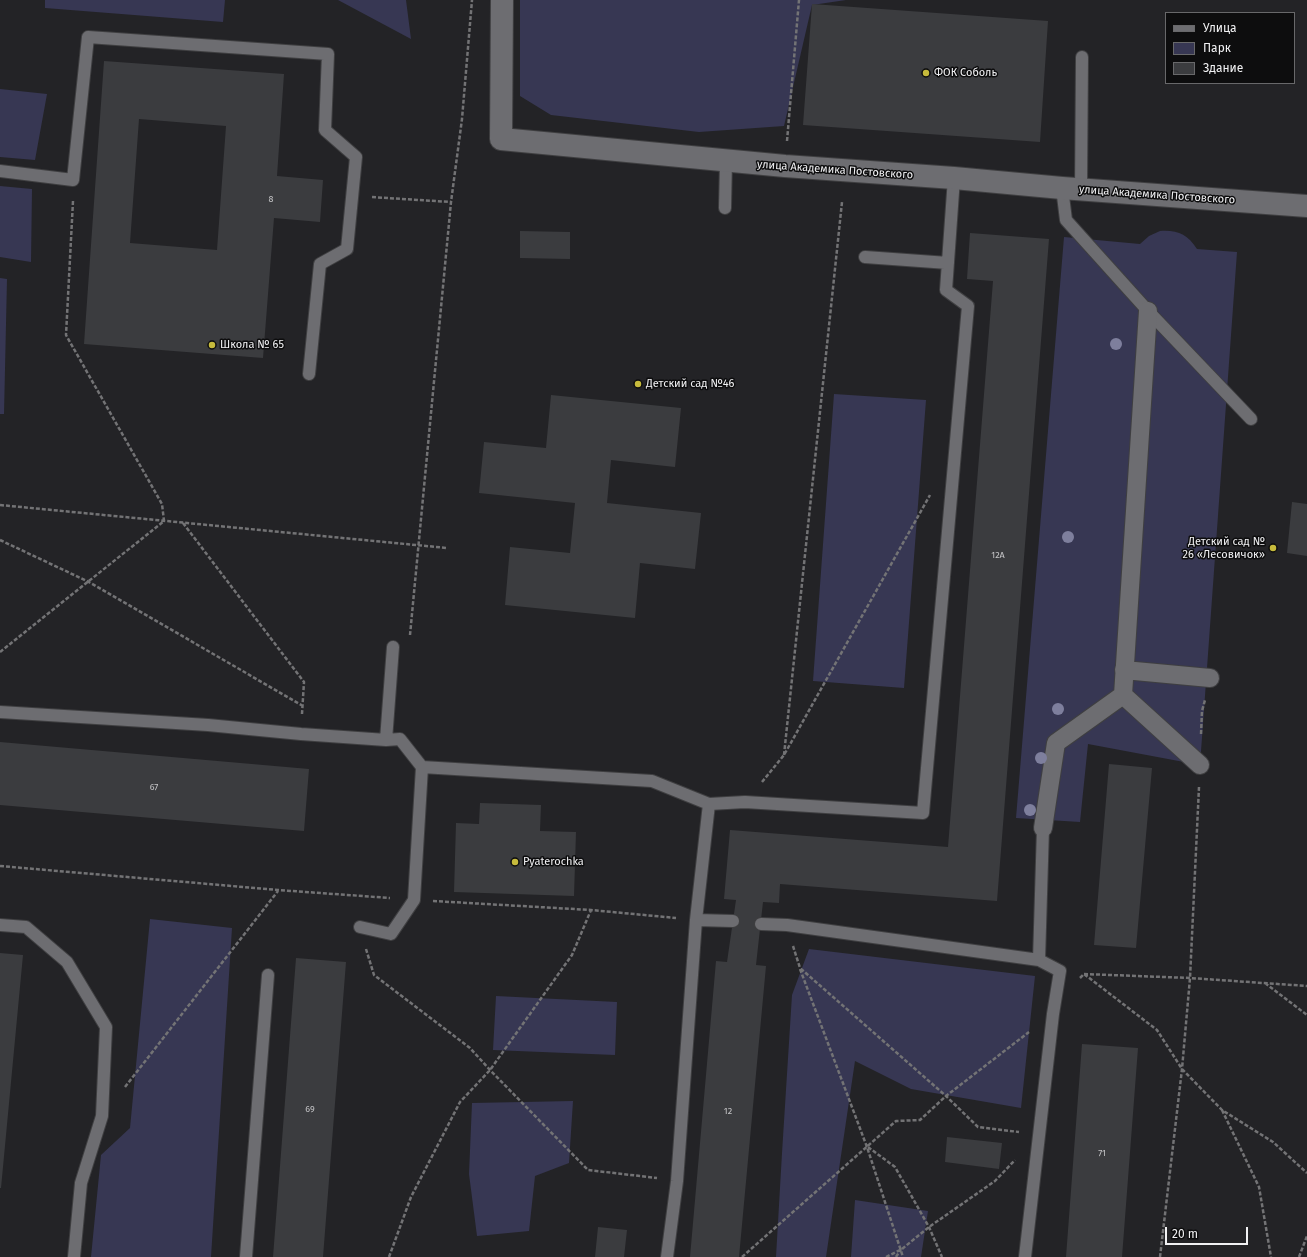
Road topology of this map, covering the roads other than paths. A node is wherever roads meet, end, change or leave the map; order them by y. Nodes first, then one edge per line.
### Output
1 (502, 0) edge
2 (1082, 57) dead end
3 (726, 161) junction
4 (0, 171) edge
5 (954, 178) junction
6 (1071, 189) junction
7 (1307, 206) edge
8 (725, 208) dead end
9 (865, 257) dead end
10 (948, 263) junction
11 (1148, 311) junction
12 (309, 374) dead end
13 (1251, 419) dead end
14 (393, 647) dead end
15 (1124, 670) junction
16 (1210, 678) road end
17 (1123, 695) junction
18 (0, 712) edge
19 (386, 740) junction
20 (1200, 765) road end
21 (422, 767) junction
22 (708, 804) junction
23 (1043, 828) joint
24 (696, 920) junction
25 (733, 921) dead end
26 (761, 924) dead end
27 (0, 925) edge
28 (360, 927) road end
29 (1039, 960) junction
30 (268, 975) dead end
31 (74, 1257) edge
32 (246, 1257) edge
33 (667, 1257) edge
34 (1026, 1257) edge

1 - 3 street, улица Академика Постовского
2 - 6 lane
3 - 5 street, улица Академика Постовского
3 - 8 lane
4 - 12 lane
5 - 6 street, улица Академика Постовского
5 - 10 lane
6 - 7 street, улица Академика Постовского
6 - 11 lane
9 - 10 lane
10 - 22 lane
11 - 13 lane
11 - 15 street
14 - 19 lane
15 - 16 street
15 - 17 street
17 - 20 street
17 - 23 street
18 - 19 lane
19 - 21 lane
21 - 22 lane
21 - 28 lane
22 - 24 lane
23 - 29 lane
24 - 25 lane
24 - 33 lane
26 - 29 lane
27 - 31 lane
29 - 34 lane
30 - 32 lane

